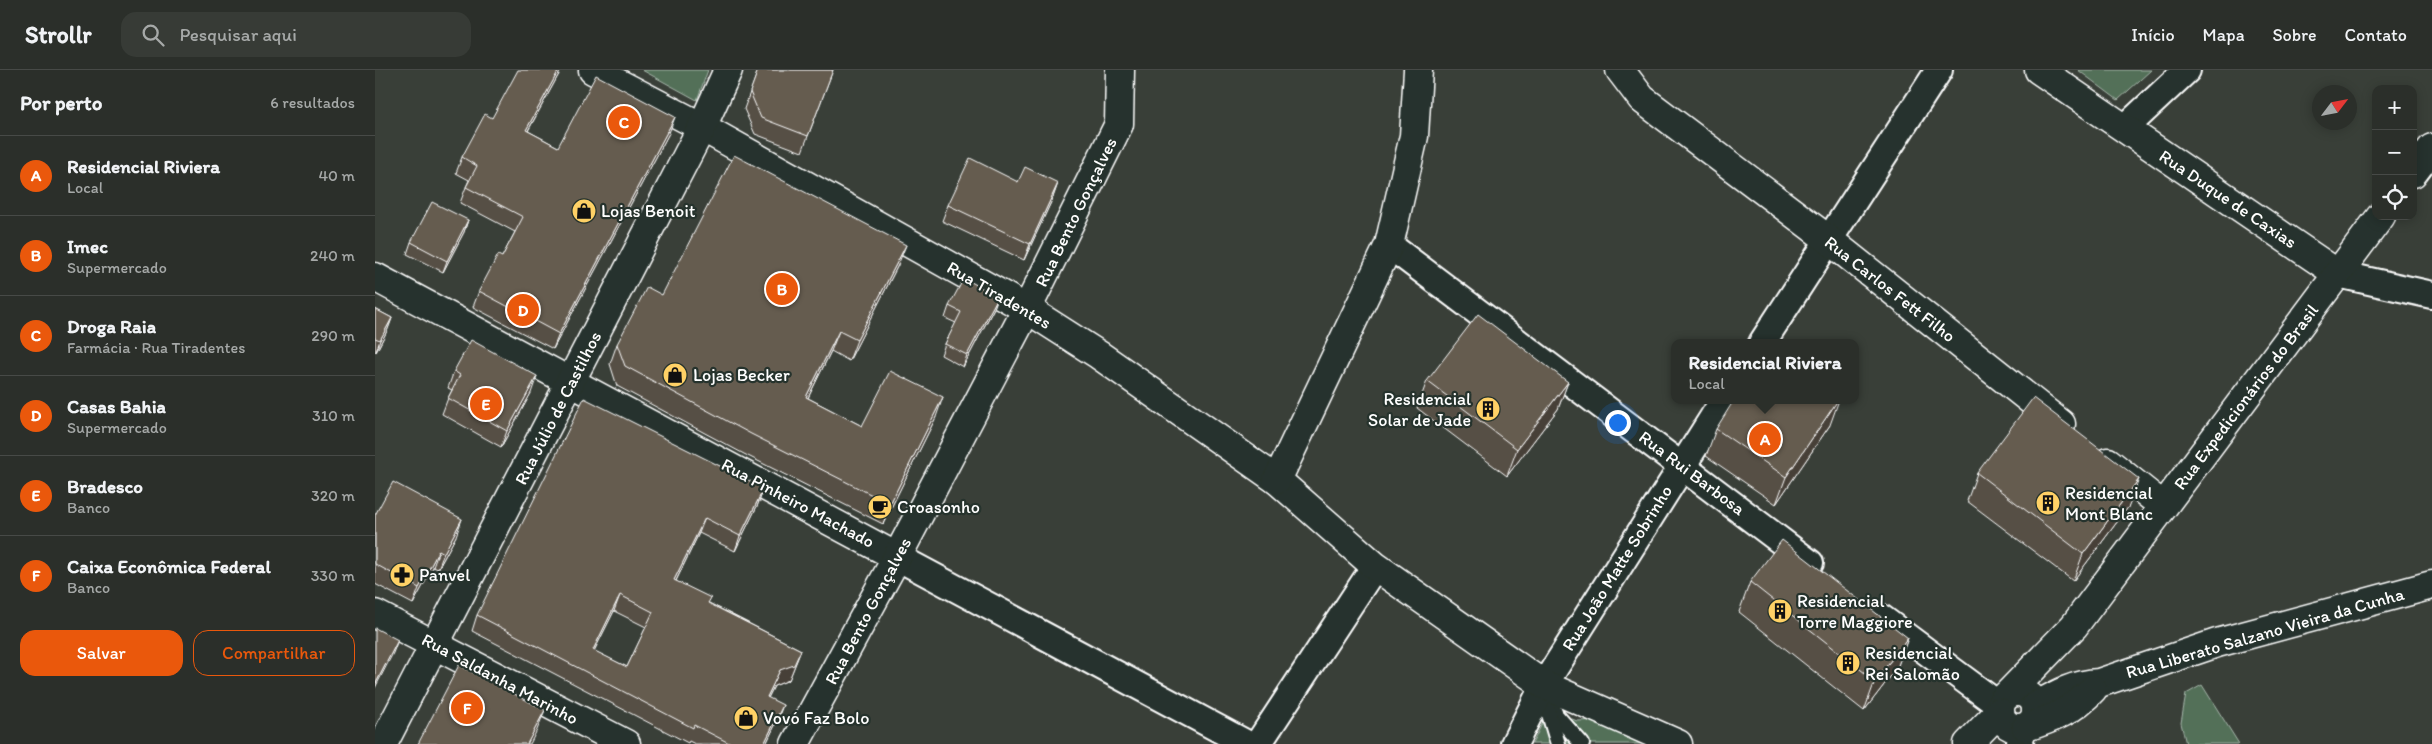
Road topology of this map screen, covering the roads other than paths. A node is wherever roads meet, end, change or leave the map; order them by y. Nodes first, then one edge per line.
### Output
1 (593, 70) edge
2 (728, 70) edge
3 (1121, 70) edge
4 (1418, 70) edge
5 (1620, 70) edge
6 (1939, 70) edge
7 (2039, 70) edge
8 (2187, 70) edge
9 (702, 127) junction
10 (2125, 128) junction
11 (2432, 148) edge
12 (2417, 168) edge
13 (2378, 220) edge
14 (1829, 240) junction
15 (1389, 245) junction
16 (2338, 274) junction
17 (375, 277) edge
18 (2432, 296) edge
19 (1027, 309) junction
20 (1765, 339) edge
21 (571, 382) junction
22 (1721, 404) edge
23 (1682, 464) junction
24 (1277, 480) junction
25 (2163, 506) junction
26 (897, 556) junction
27 (1375, 566) junction
28 (1829, 578) edge
29 (2432, 585) edge
30 (1860, 601) edge
31 (375, 614) edge
32 (435, 646) junction
33 (1544, 685) junction
34 (2017, 717) edge
35 (383, 744) edge
36 (626, 744) edge
37 (795, 744) edge
38 (1247, 744) edge
39 (1257, 744) edge
40 (1514, 744) edge
41 (1558, 744) edge
42 (1583, 744) edge
43 (1678, 744) edge
44 (1968, 744) edge
45 (1976, 744) edge

1 - 9 street, Rua Tiradentes
2 - 9 street, Rua Júlio de Castilhos
3 - 19 street, Rua Bento Gonçalves
4 - 15 street
5 - 14 street, Rua Carlos Fett Filho
6 - 14 street
7 - 10 street, Rua Duque de Caxias
8 - 10 street
9 - 19 street, Rua Tiradentes
9 - 21 street, Rua Júlio de Castilhos
10 - 16 street, Rua Duque de Caxias
11 - 12 street
13 - 16 street, Rua Expedicionários do Brasil
14 - 20 street
14 - 25 street, Rua Carlos Fett Filho
15 - 23 street, Rua Rui Barbosa
15 - 24 street
16 - 18 street, Rua Duque de Caxias
16 - 25 street, Rua Expedicionários do Brasil
17 - 21 street, Rua Pinheiro Machado
19 - 24 street, Rua Tiradentes
19 - 26 street, Rua Bento Gonçalves
21 - 26 street, Rua Pinheiro Machado
21 - 32 street, Rua Júlio de Castilhos
22 - 23 street, Rua João Matte Sobrinho
23 - 28 street, Rua Rui Barbosa
23 - 33 street, Rua João Matte Sobrinho
24 - 27 street, Rua Tiradentes
25 - 34 street, Rua Expedicionários do Brasil
26 - 37 street, Rua Bento Gonçalves
26 - 38 street, Rua Pinheiro Machado
27 - 33 street
27 - 39 street
29 - 34 street, Rua Liberato Salzano Vieira da Cunha
30 - 34 street
31 - 32 street, Rua Saldanha Marinho
32 - 35 street, Rua Júlio de Castilhos
32 - 36 street, Rua Saldanha Marinho
33 - 40 street, Rua João Matte Sobrinho
33 - 41 lane
33 - 42 lane
33 - 43 street
34 - 44 street, Rua Liberato Salzano Vieira da Cunha
34 - 45 street, Rua Liberato Salzano Vieira da Cunha

